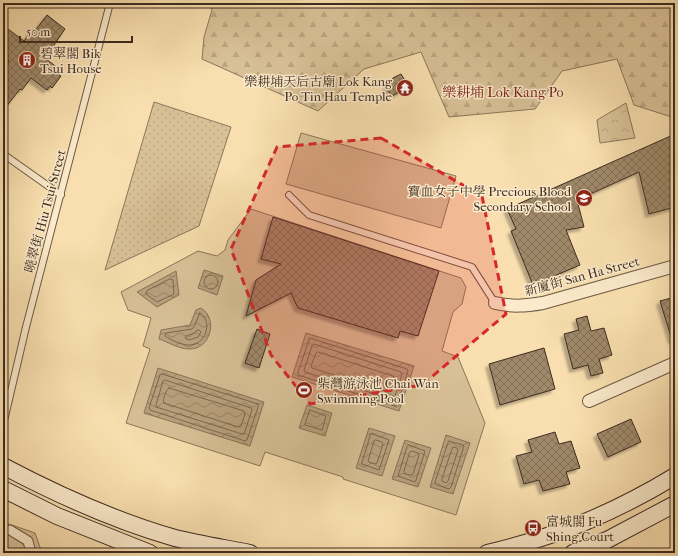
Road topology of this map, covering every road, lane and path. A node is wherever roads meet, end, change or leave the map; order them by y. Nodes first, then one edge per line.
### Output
1 (110, 3) edge
2 (3, 154) edge
3 (61, 195) junction
4 (289, 195) dead end
5 (675, 266) edge
6 (495, 303) joint
7 (675, 363) edge
8 (589, 401) dead end
9 (3, 425) edge
10 (3, 466) edge
11 (675, 476) edge
12 (3, 489) edge
13 (675, 504) edge
14 (10, 530) dead end
15 (31, 553) edge
16 (150, 553) edge
17 (250, 553) edge
18 (487, 553) edge
19 (573, 553) edge

1 - 3 lane, 曉翠街 Hiu Tsui Street
2 - 3 lane
3 - 9 lane, 曉翠街 Hiu Tsui Street
4 - 6 lane
5 - 6 street, 新廈街 San Ha Street
7 - 8 street
10 - 17 main road
11 - 18 main road
12 - 16 main road
13 - 19 main road
14 - 15 street

